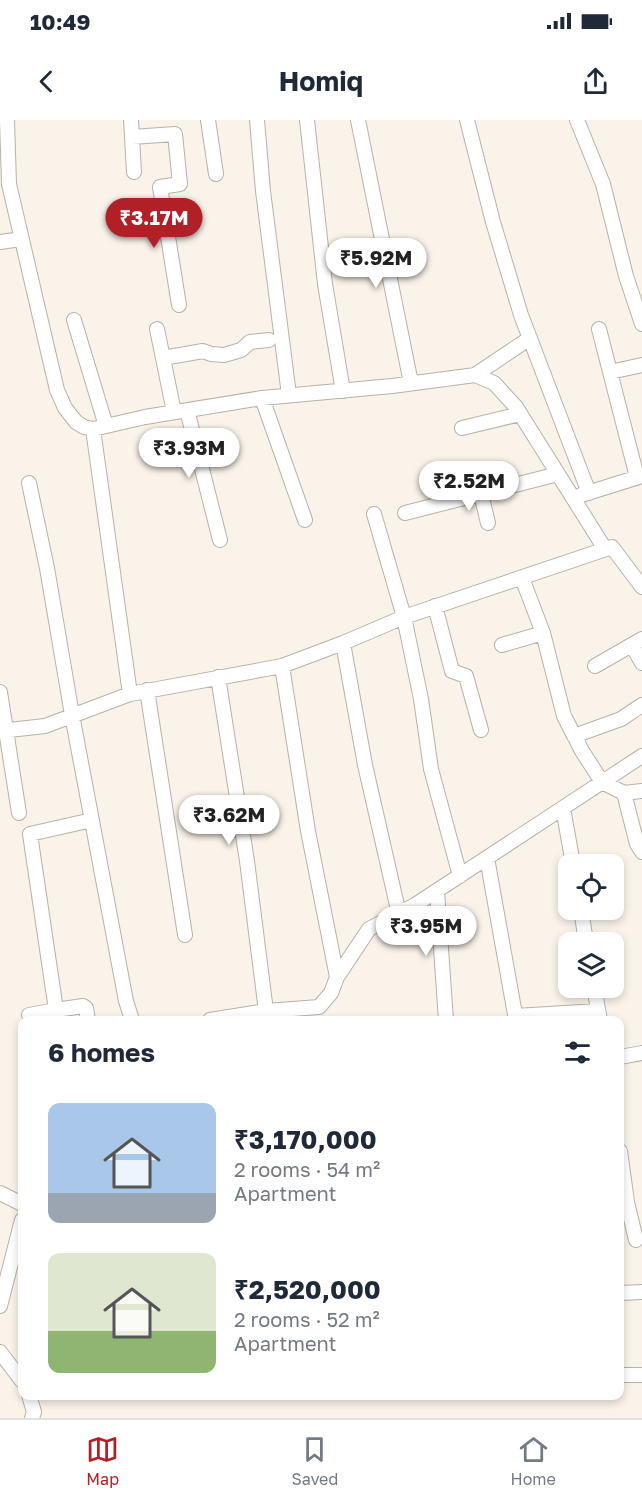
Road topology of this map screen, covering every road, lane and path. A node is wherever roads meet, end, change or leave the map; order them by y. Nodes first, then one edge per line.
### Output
1 (7, 120) edge
2 (130, 120) edge
3 (208, 120) edge
4 (257, 120) edge
5 (307, 120) edge
6 (358, 120) edge
7 (467, 120) edge
8 (577, 120) edge
9 (132, 137) junction
10 (134, 172) dead end
11 (4, 173) edge
12 (216, 174) dead end
13 (21, 239) junction
14 (0, 242) edge
15 (179, 305) dead end
16 (74, 320) dead end
17 (642, 324) edge
18 (157, 329) dead end
19 (599, 329) dead end
20 (530, 338) junction
21 (270, 340) dead end
22 (163, 358) junction
23 (642, 365) edge
24 (610, 372) junction
25 (475, 375) junction
26 (411, 383) junction
27 (343, 391) junction
28 (289, 395) junction
29 (262, 398) junction
30 (181, 411) junction
31 (520, 414) junction
32 (100, 427) junction
33 (462, 428) dead end
34 (453, 472) dead end
35 (558, 474) junction
36 (640, 477) edge
37 (29, 483) dead end
38 (589, 493) junction
39 (481, 494) junction
40 (573, 498) junction
41 (461, 499) junction
42 (405, 513) dead end
43 (374, 514) dead end
44 (304, 520) dead end
45 (488, 523) dead end
46 (220, 540) dead end
47 (606, 549) junction
48 (522, 578) junction
49 (642, 587) edge
50 (435, 606) junction
51 (404, 617) junction
52 (543, 633) junction
53 (637, 642) edge
54 (343, 643) junction
55 (502, 645) dead end
56 (642, 663) edge
57 (282, 666) junction
58 (595, 666) dead end
59 (218, 677) junction
60 (147, 690) junction
61 (0, 692) edge
62 (130, 694) junction
63 (642, 705) edge
64 (72, 715) junction
65 (4, 730) edge
66 (481, 730) dead end
67 (574, 736) junction
68 (642, 756) edge
69 (602, 782) junction
70 (642, 791) edge
71 (624, 793) junction
72 (563, 808) junction
73 (19, 813) dead end
74 (92, 820) junction
75 (642, 852) edge
76 (571, 854) edge
77 (488, 858) junction
78 (460, 876) junction
79 (437, 891) junction
80 (399, 914) junction
81 (185, 935) dead end
82 (337, 977) junction
83 (596, 998) edge
84 (56, 1010) junction
85 (266, 1011) junction
86 (319, 1013) edge
87 (29, 1015) dead end
88 (87, 1016) edge
89 (131, 1016) edge
90 (235, 1016) edge
91 (446, 1016) edge
92 (516, 1016) edge
93 (599, 1016) edge
94 (642, 1053) edge
95 (624, 1056) edge
96 (624, 1180) edge
97 (0, 1193) edge
98 (18, 1202) edge
99 (18, 1236) edge
100 (636, 1240) dead end
101 (642, 1292) edge
102 (624, 1293) edge
103 (0, 1306) edge
104 (0, 1352) edge
105 (642, 1375) edge
106 (18, 1376) edge
107 (624, 1376) edge
108 (30, 1400) edge
109 (32, 1418) edge

1 - 11 street
2 - 9 street
3 - 12 street
4 - 28 street
5 - 27 street
6 - 26 street
7 - 20 street
8 - 17 street
9 - 10 street
9 - 15 street
11 - 13 street
13 - 14 street
13 - 32 street
16 - 32 street
18 - 22 street
19 - 24 street
20 - 25 street
20 - 38 street
21 - 22 street
22 - 30 street
23 - 24 street
24 - 36 street
25 - 26 street
25 - 31 street
26 - 27 street
27 - 28 street
28 - 29 street
29 - 30 street
29 - 44 street
30 - 32 street
30 - 46 street
31 - 33 street
31 - 35 street
32 - 62 street
34 - 41 street
35 - 39 street
35 - 40 street
36 - 38 street
37 - 64 street
38 - 40 street
39 - 41 street
39 - 45 street
40 - 47 street
41 - 42 street
43 - 51 street
47 - 48 street
47 - 49 street
48 - 50 street
48 - 52 street
50 - 51 street
50 - 66 street
51 - 54 street
51 - 78 street
52 - 55 street
52 - 67 street
53 - 56 street
53 - 58 street
54 - 57 street
54 - 80 street
57 - 59 street
57 - 82 street
59 - 60 street
59 - 85 street
60 - 62 street
60 - 81 street
61 - 65 street
62 - 64 street
63 - 67 street
64 - 65 street
64 - 74 street
65 - 73 street
67 - 69 street
68 - 69 street
69 - 71 street
69 - 72 street
70 - 71 street
71 - 75 street
72 - 76 street
72 - 77 street
74 - 84 street
74 - 89 street
77 - 78 street
77 - 92 street
78 - 79 street
79 - 80 street
79 - 91 street
80 - 82 street
82 - 86 street
83 - 93 street
84 - 87 street
84 - 88 street
85 - 86 street
85 - 90 street
94 - 95 street
96 - 100 street
97 - 98 street
99 - 103 street
101 - 102 street
104 - 106 street
105 - 107 street
108 - 109 street

